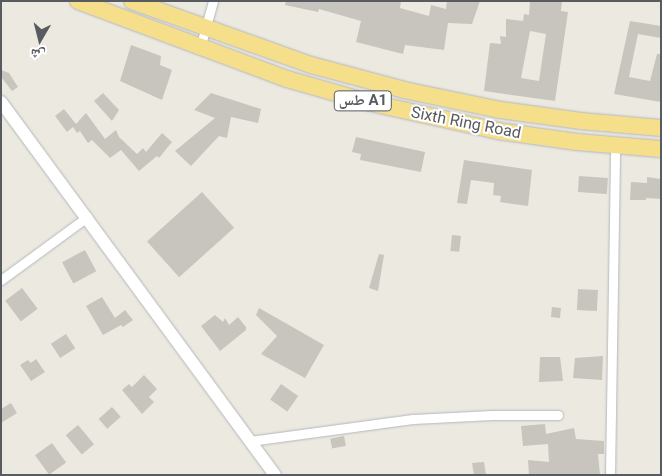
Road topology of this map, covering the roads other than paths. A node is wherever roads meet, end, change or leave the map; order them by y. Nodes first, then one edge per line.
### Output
1 (78, 1) edge
2 (132, 1) edge
3 (213, 1) edge
4 (206, 28) junction
5 (200, 48) junction
6 (376, 83) junction
7 (1, 102) edge
8 (371, 103) junction
9 (581, 121) junction
10 (661, 128) edge
11 (577, 142) junction
12 (615, 145) junction
13 (661, 149) edge
14 (87, 217) junction
15 (1, 280) edge
16 (558, 415) dead end
17 (250, 441) junction
18 (275, 475) edge
19 (610, 475) edge

1 - 5 highway, Sixth Ring Road / طس A1
2 - 4 highway, Sixth Ring Road / طس A1
3 - 4 street
4 - 5 street
4 - 6 highway, Sixth Ring Road / طس A1
5 - 8 highway, Sixth Ring Road / طس A1
6 - 8 highway
6 - 9 highway, Sixth Ring Road / طس A1
7 - 14 main road
8 - 11 highway, Sixth Ring Road / طس A1
9 - 10 highway, Sixth Ring Road / طس A1
9 - 11 highway
11 - 12 highway, Sixth Ring Road / طس A1
12 - 13 highway, Sixth Ring Road / طس A1
12 - 19 street
14 - 15 street
14 - 17 main road
16 - 17 street
17 - 18 main road

